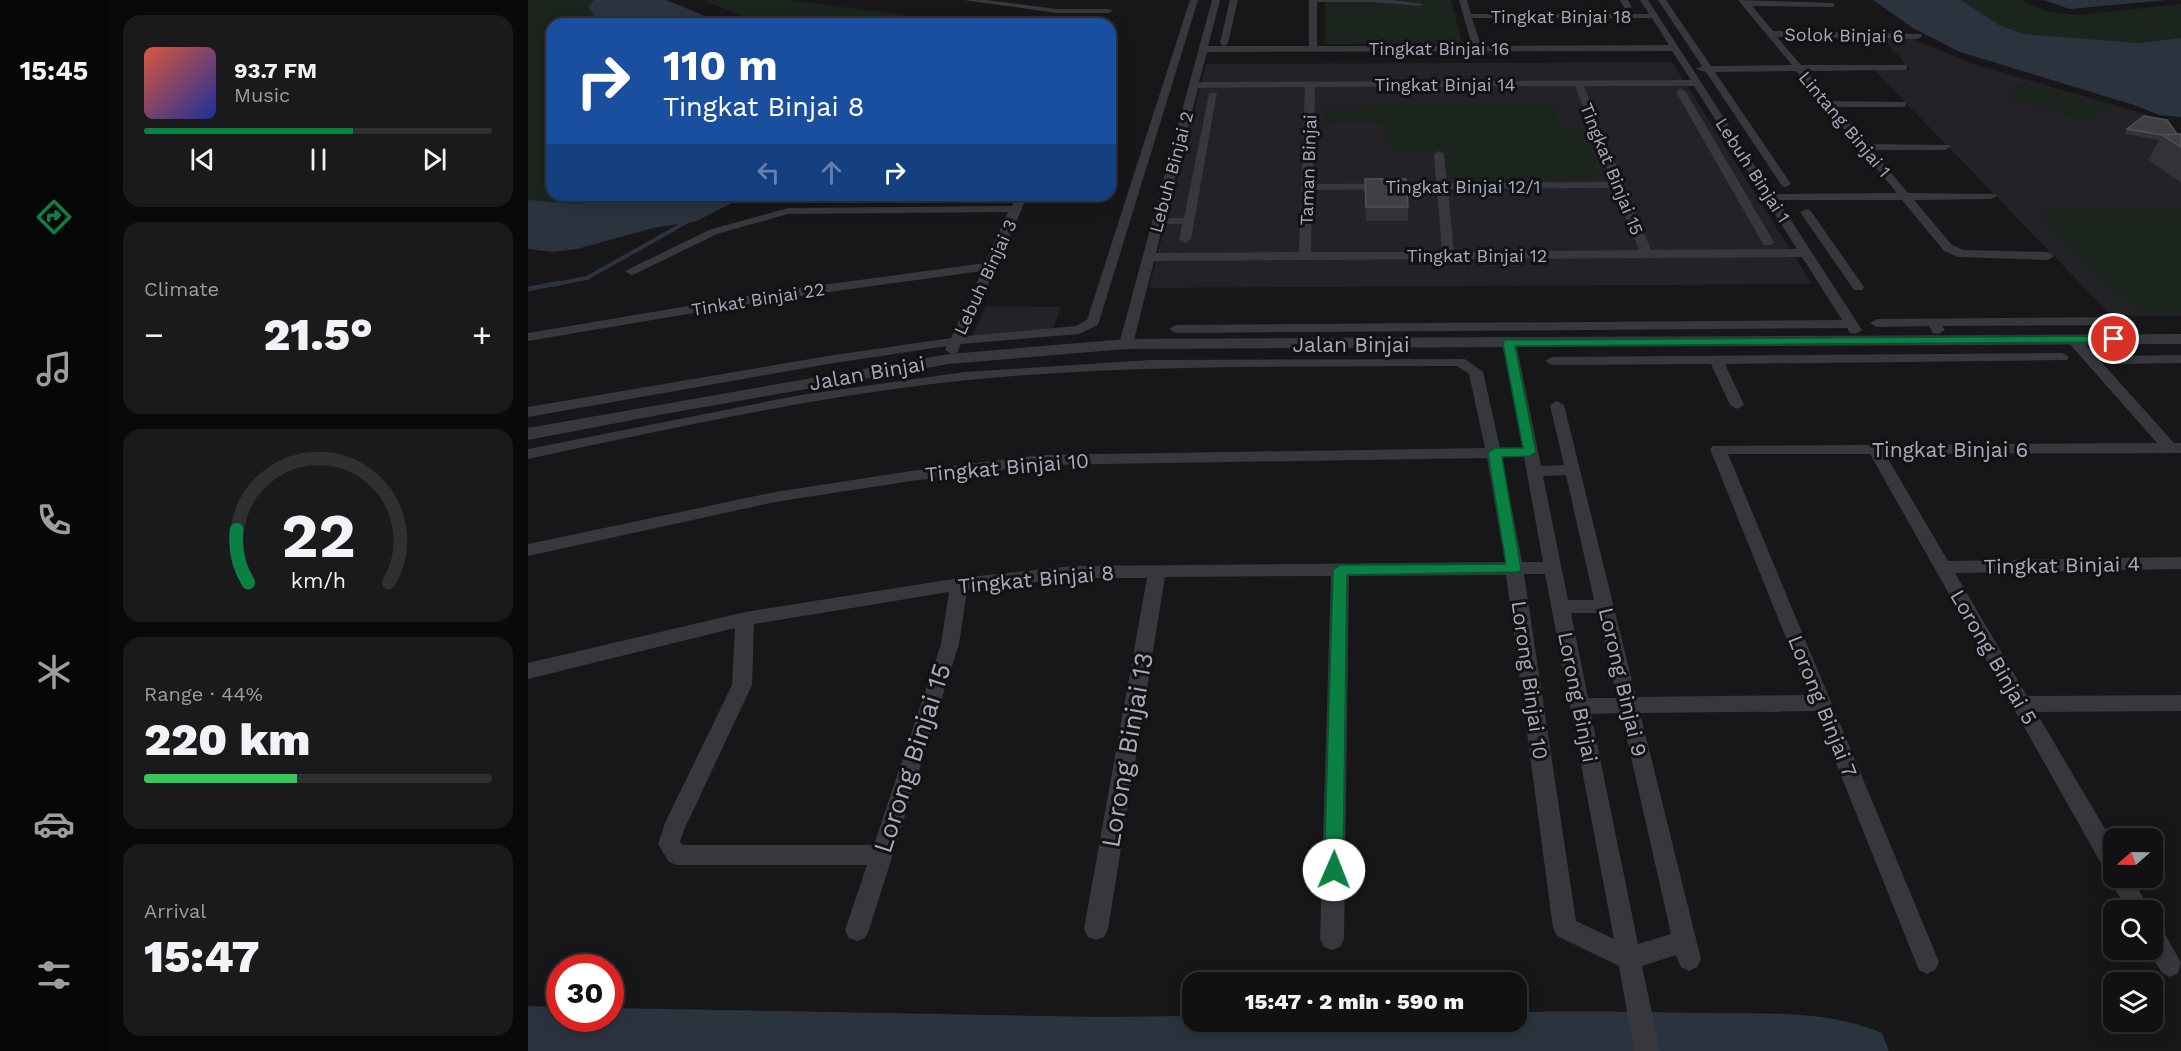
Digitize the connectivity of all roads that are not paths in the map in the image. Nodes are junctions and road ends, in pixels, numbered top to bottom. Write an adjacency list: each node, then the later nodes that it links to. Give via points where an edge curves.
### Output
1 (967, 0): 14 (street, via 1057,11)
2 (1114, 0): 14 (street)
3 (1194, 0): 82 (street, Lebuh Binjai 2, via 1094,322 1079,330)
4 (1216, 0): 24 (street, Lebuh Binjai 2)
5 (1234, 0): 20 (street)
6 (1313, 0): 7 (street); 21 (street)
7 (1388, 0): 12 (street)
8 (1463, 0): 15 (street)
9 (1644, 0): 16 (street, Lebuh Binjai 1)
10 (1662, 0): 28 (street, Lebuh Binjai 1)
11 (1744, 2): 13 (street); 18 (street, Lintang Binjai 1)
12 (1420, 4)
13 (1831, 5)
14 (1108, 11): 17 (street)
15 (1468, 16): 16 (street, Tingkat Binjai 18, via 1549,12); 22 (street)
16 (1655, 16): 23 (street, Lebuh Binjai 1)
17 (1105, 18)
18 (1770, 34): 19 (street, Solok Binjai 6); 26 (street, Lintang Binjai 1)
19 (1918, 36)
20 (1224, 43)
21 (1313, 48): 22 (street, Tingkat Binjai 16); 24 (street, Tingkat Binjai 16)
22 (1476, 48): 23 (street, Tingkat Binjai 16)
23 (1675, 48): 27 (street, Lebuh Binjai 1)
24 (1203, 49): 32 (street, Lebuh Binjai 2)
25 (1904, 67): 26 (street)
26 (1798, 68): 28 (street); 35 (street, Lintang Binjai 1)
27 (1688, 69): 28 (street); 30 (street, Lebuh Binjai 1)
28 (1708, 69): 44 (street, Lebuh Binjai 1)
29 (1578, 83): 30 (street, Tingkat Binjai 14); 31 (street, Tingkat Binjai 14); 45 (street, Tingkat Binjai 15)
30 (1697, 83): 38 (street, Lebuh Binjai 1)
31 (1310, 84): 32 (street, Tingkat Binjai 14); 47 (street, Taman Binjai)
32 (1194, 85): 39 (street, Lebuh Binjai 2)
33 (1681, 92): 37 (street)
34 (1214, 94): 40 (street)
35 (1828, 104): 36 (street); 41 (street, Lintang Binjai 1)
36 (1903, 104)
37 (1690, 107): 38 (street); 54 (street)
38 (1713, 107): 50 (street, Lebuh Binjai 1)
39 (1187, 110): 40 (street); 55 (street, Lebuh Binjai 2)
40 (1210, 110): 56 (street)
41 (1864, 147): 42 (street); 48 (street, Lintang Binjai 1)
42 (1945, 147)
43 (1439, 154): 46 (street)
44 (1786, 184)
45 (1618, 185): 46 (street, Tingkat Binjai 12/1); 62 (street, Tingkat Binjai 15)
46 (1442, 186): 47 (street, Tingkat Binjai 12/1); 63 (street)
47 (1308, 188): 64 (street, Taman Binjai)
48 (1905, 196): 49 (street); 50 (street); 65 (street, Lintang Binjai 1, via 1948,248 1962,254)
49 (1991, 196)
50 (1770, 197): 57 (street, Lebuh Binjai 1)
51 (1019, 201): 52 (street, Lebuh Binjai 3)
52 (1016, 209): 67 (street, Lebuh Binjai 3); 68 (street, via 788,212 713,232)
53 (1806, 212): 58 (street, Lebuh Binjai 1)
54 (1755, 219): 57 (street); 60 (street)
55 (1158, 221): 56 (street); 66 (street, Lebuh Binjai 2)
56 (1189, 221): 59 (street)
57 (1787, 223): 58 (street); 61 (street, Lebuh Binjai 1)
58 (1816, 227): 69 (street, Lebuh Binjai 1)
59 (1185, 239)
60 (1768, 242)
61 (1806, 253): 62 (street, Tingkat Binjai 12); 72 (street, Lebuh Binjai 1)
62 (1646, 254): 63 (street, Tingkat Binjai 12)
63 (1448, 255): 64 (street, Tingkat Binjai 12)
64 (1305, 256): 66 (street, Tingkat Binjai 12)
65 (2048, 256)
66 (1149, 257): 87 (street, Lebuh Binjai 2)
67 (989, 266): 75 (street, Tinkat Binjai 22, via 771,296); 82 (street, Lebuh Binjai 3)
68 (631, 271)
69 (1857, 287)
70 (1933, 322): 71 (street); 78 (street, via 2116,321); 80 (street)
71 (1876, 323)
72 (1851, 324): 73 (street); 84 (street, Lebuh Binjai 1)
73 (1731, 325): 76 (street); 83 (street)
74 (1176, 329): 76 (street)
75 (528, 337)
76 (1218, 337): 87 (street, Jalan Binjai); 88 (street, Jalan Binjai)
77 (2073, 339): 78 (street, Jalan Binjai); 81 (street, Jalan Binjai); 110 (street)
78 (2134, 339): 79 (street, Jalan Binjai)
79 (2172, 339): 92 (street)
80 (1946, 340): 81 (street, Jalan Binjai); 84 (street, Jalan Binjai)
81 (1976, 340): 90 (street)
82 (955, 341): 93 (street, Lebuh Binjai 3); 94 (street)
83 (1739, 341): 84 (street, Jalan Binjai); 85 (street, Jalan Binjai)
84 (1862, 341)
85 (1616, 342): 86 (street, Jalan Binjai); 98 (street)
86 (1509, 343): 88 (street, Jalan Binjai); 115 (street, Lorong Binjai)
87 (1126, 344): 89 (street, Jalan Binjai)
88 (1390, 344): 99 (street)
89 (1022, 352): 93 (street, Jalan Binjai); 100 (street)
90 (1991, 357): 91 (street); 95 (street)
91 (2062, 357)
92 (2181, 358): 96 (street)
93 (949, 359): 101 (street, Jalan Binjai)
94 (828, 360): 101 (street); 104 (street)
95 (1716, 360): 98 (street); 103 (street)
96 (2117, 360)
97 (1552, 361): 98 (street)
98 (1622, 361)
99 (1392, 363): 100 (street, via 1106,365); 113 (street, Lorong Binjai 10, via 1460,362 1476,372)
100 (1020, 372): 109 (street, via 964,376 749,409)
101 (827, 380): 106 (street, Jalan Binjai)
102 (1557, 405): 116 (street, Lorong Binjai 9)
103 (1737, 405)
104 (562, 406): 105 (street); 107 (street)
105 (528, 412)
106 (599, 420): 107 (street, Jalan Binjai); 109 (street)
107 (554, 429): 108 (street, Jalan Binjai)
108 (528, 434)
109 (592, 441): 114 (street)
110 (2176, 448): 112 (street, Tingkat Binjai 6)
111 (1718, 449): 112 (street, Tingkat Binjai 6); 129 (street, Lorong Binjai 7)
112 (1875, 449): 119 (street, Lorong Binjai 5)
113 (1495, 453): 115 (street, Tingkat Binjai 10); 117 (street, Tingkat Binjai 10, via 1041,460 775,497); 121 (street, Lorong Binjai 10)
114 (528, 454)
115 (1532, 462): 116 (street, Tingkat Binjai 10); 120 (street, Lorong Binjai)
116 (1572, 470): 125 (street, Lorong Binjai 9)
117 (528, 550)
118 (2181, 563): 119 (street, Tingkat Binjai 4)
119 (1942, 567): 131 (street, Lorong Binjai 5)
120 (1553, 568): 121 (street, Tingkat Binjai 8); 126 (street, Lorong Binjai)
121 (1514, 569): 122 (street, Tingkat Binjai 8); 140 (street, Lorong Binjai 10, via 1565,928)
122 (1340, 570): 123 (street, Tingkat Binjai 8); 138 (street)
123 (1157, 571): 124 (street, Tingkat Binjai 8, via 1072,572); 136 (street, Lorong Binjai 13)
124 (959, 584): 127 (street, Tingkat Binjai 8); 135 (street, Lorong Binjai 15, via 950,644)
125 (1605, 606): 126 (street); 132 (street, Lorong Binjai 9)
126 (1560, 607): 133 (street, Lorong Binjai)
127 (745, 619): 128 (street, Tingkat Binjai 8); 135 (street, via 742,685 669,844 676,855)
128 (528, 671)
129 (1821, 703): 132 (street); 141 (street, Lorong Binjai 7)
130 (2181, 703): 131 (street)
131 (2021, 704): 134 (street, Lorong Binjai 5)
132 (1628, 705): 133 (street); 140 (street, Lorong Binjai 9, via 1687,950)
133 (1580, 706): 140 (street, Lorong Binjai)
134 (2103, 846)
135 (880, 855): 137 (street, Lorong Binjai 15)
136 (1096, 929)
137 (857, 930)
138 (1332, 939)
139 (2163, 953): 142 (street)
140 (1629, 959): 143 (street, Lorong Binjai)
141 (1927, 962)
142 (2170, 965)
143 (1647, 1051)

